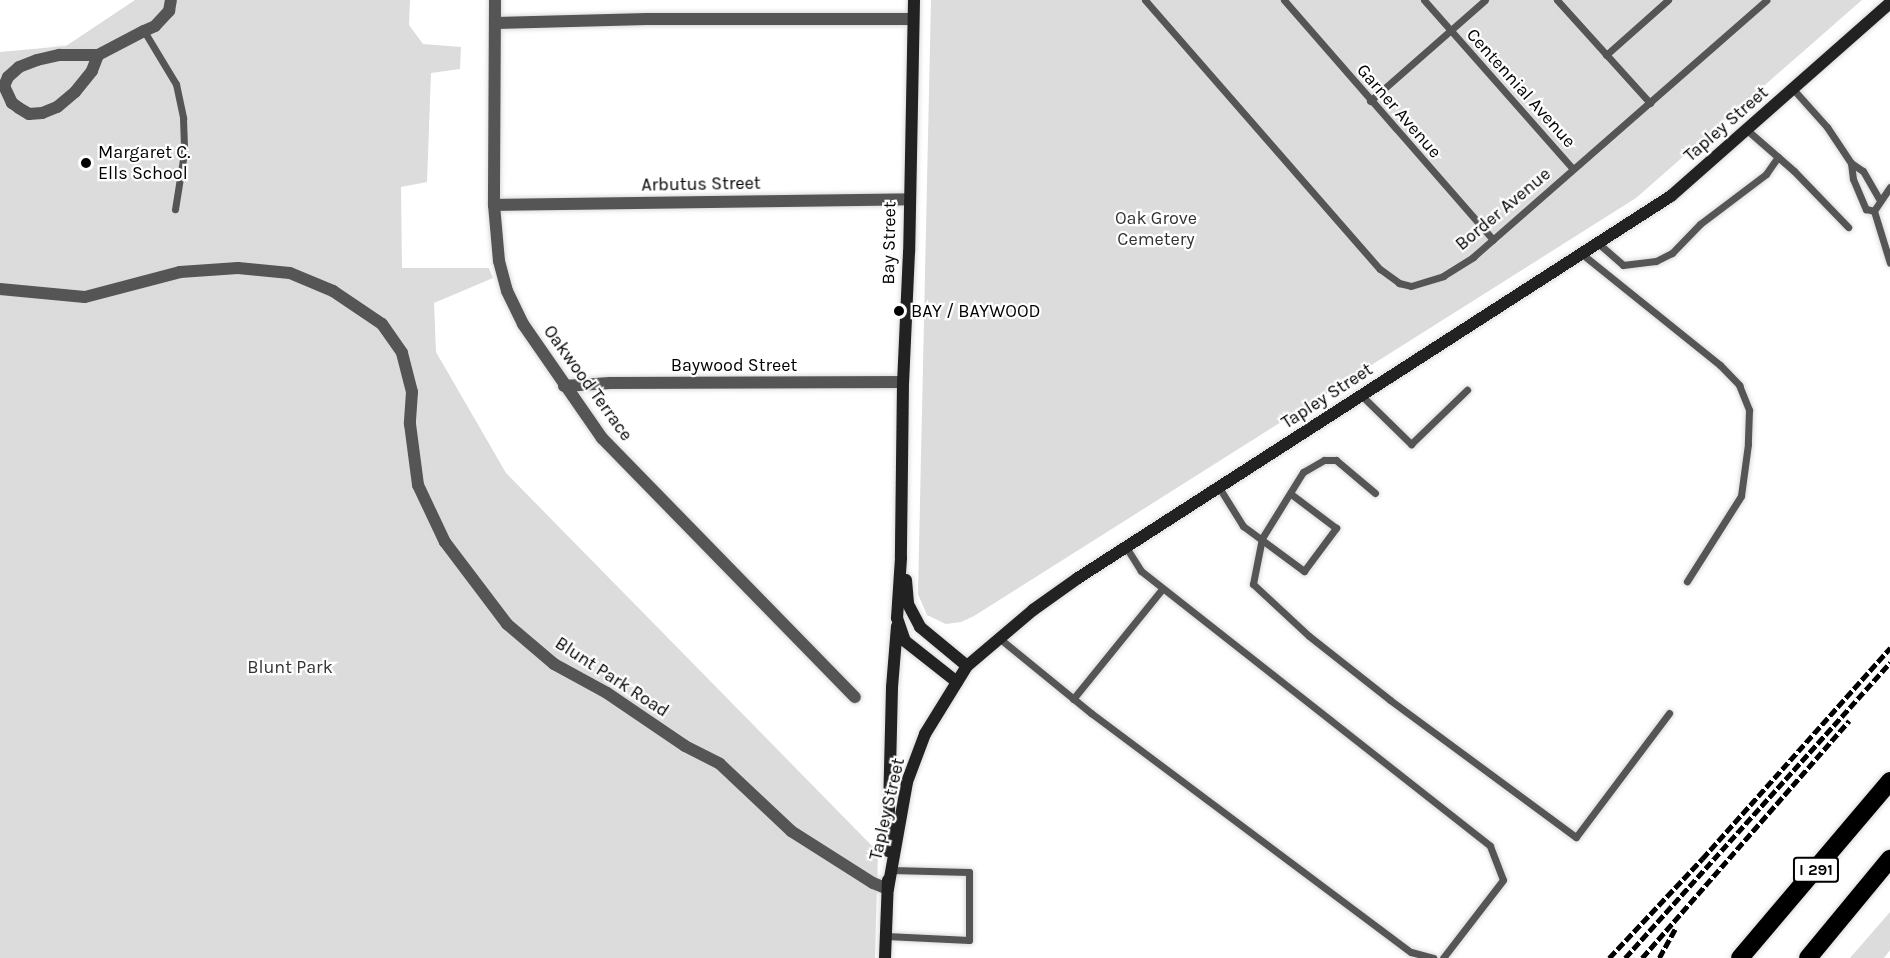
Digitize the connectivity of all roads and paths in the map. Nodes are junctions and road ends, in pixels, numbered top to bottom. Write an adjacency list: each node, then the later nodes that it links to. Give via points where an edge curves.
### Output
1 (171, 0): 15 (street, via 169,11)
2 (495, 0): 13 (street, Oakwood Terrace)
3 (914, 0): 12 (main road, Bay Street)
4 (1145, 0): 32 (lane, Border Avenue, via 1380,269 1399,283 1411,286 1443,276)
5 (1284, 0): 19 (lane, Garner Avenue)
6 (1424, 0): 14 (lane, Centennial Avenue)
7 (1485, 0): 14 (lane)
8 (1557, 0): 17 (lane)
9 (1668, 0): 17 (lane)
10 (1767, 0): 20 (lane, Border Avenue)
11 (1890, 3): 18 (main road, Tapley Street)
12 (912, 19): 13 (street, via 647,18); 26 (main road, Bay Street)
13 (496, 23): 28 (street, Oakwood Terrace)
14 (1449, 30): 19 (lane); 24 (lane, Centennial Avenue)
15 (144, 32): 16 (street); 29 (lane, via 176,84 183,118 184,153)
16 (98, 55): 16 (street, via 75,92 57,107 42,112 29,114 19,108 3,86 19,66 37,60 59,55)
17 (1606, 55): 20 (lane)
18 (1793, 89): 21 (main road, Tapley Street); 23 (lane, via 1827,127)
19 (1370, 100): 32 (lane, Garner Avenue)
20 (1650, 103): 24 (lane, Border Avenue)
21 (1746, 130): 22 (lane); 33 (main road, Tapley Street, via 1671,196)
22 (1778, 157): 31 (lane); 33 (lane, via 1766,174 1700,224 1672,253 1656,261 1623,265)
23 (1851, 163): 27 (lane, via 1863,171); 30 (lane, via 1853,179 1866,209)
24 (1573, 169): 32 (lane, Border Avenue)
25 (1890, 188): 27 (lane)
26 (908, 199): 28 (street, Arbutus Street); 37 (main road, Bay Street)
27 (1880, 200): 30 (lane)
28 (494, 205): 38 (street, Oakwood Terrace, via 507,291 523,324)
29 (175, 209)
30 (1874, 211): 35 (lane)
31 (1848, 227)
32 (1493, 240)
33 (1599, 244): 34 (main road, Tapley Street)
34 (1582, 255): 40 (main road, Tapley Street); 47 (lane, via 1720,364 1739,385 1749,410 1741,496)
35 (1890, 263)
36 (0, 290): 61 (street, Blunt Park Road, via 85,297 180,272 238,268 290,273 333,291 373,317 402,353 412,392 410,424 418,485 445,542 507,624 554,664 607,693 685,747 720,764 791,831)
37 (903, 382): 38 (street, Baywood Street); 46 (main road, Bay Street)
38 (564, 386): 53 (street, Oakwood Terrace, via 602,438)
39 (1467, 390): 40 (lane, via 1412,444)
40 (1362, 396): 41 (main road, Tapley Street)
41 (1220, 489): 44 (lane, via 1243,526); 45 (main road, Tapley Street)
42 (1375, 493): 43 (lane, via 1331,459 1303,472)
43 (1291, 494): 44 (lane); 44 (lane, via 1336,528 1304,571)
44 (1263, 538): 55 (lane, via 1253,584 1318,643 1576,837)
45 (1126, 547): 48 (lane, via 1140,571); 50 (main road, Tapley Street)
46 (902, 558): 49 (main road, Bay Street); 51 (main road, Bay Street, via 913,616 927,634)
47 (1686, 581)
48 (1162, 589): 54 (lane); 65 (lane, via 1490,846 1503,880)
49 (897, 618): 52 (main road, Bay Street, via 905,641); 61 (main road)
50 (999, 638): 51 (main road, Tapley Street); 54 (lane)
51 (967, 666): 52 (main road, Tapley Street)
52 (957, 682): 59 (main road, Tapley Street, via 925,734 907,782)
53 (855, 697)
54 (1073, 699): 64 (lane, via 1411,952)
55 (1669, 714)
56 (1890, 781): 66 (highway, I 291)
57 (1890, 859): 60 (highway, I 291)
58 (1890, 867): 60 (highway)
59 (891, 870): 61 (main road, Tapley Street); 62 (lane, via 969,872 969,940)
60 (1867, 887): 67 (highway, I 291)
61 (888, 889): 62 (main road)
62 (886, 936): 63 (main road)
63 (885, 958)
64 (1433, 958)
65 (1443, 958)
66 (1740, 958)
67 (1808, 958)

